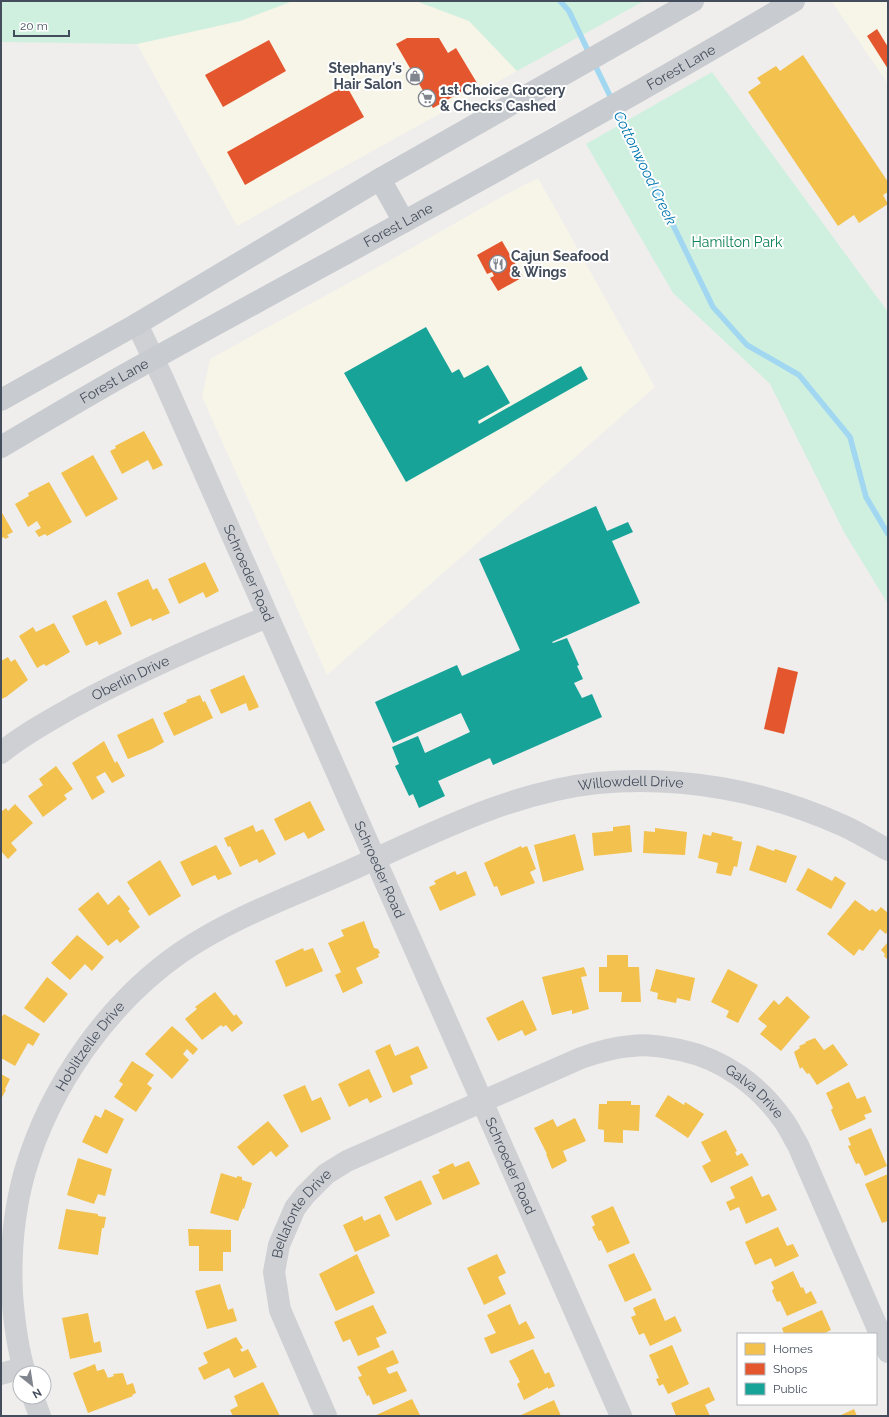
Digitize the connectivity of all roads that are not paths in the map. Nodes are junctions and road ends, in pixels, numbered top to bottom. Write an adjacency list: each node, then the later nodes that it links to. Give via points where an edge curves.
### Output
1 (693, 1): 3 (main road)
2 (794, 1): 4 (main road, Forest Lane, via 560,136)
3 (380, 179): 4 (main road); 5 (main road)
4 (404, 222): 6 (main road, Forest Lane)
5 (137, 324): 6 (street, Schroeder Road); 7 (main road)
6 (154, 359): 8 (main road, Forest Lane); 9 (street, Schroeder Road)
7 (1, 400)
8 (1, 447)
9 (267, 617): 10 (street, Oberlin Drive, via 112,686 56,717); 12 (street, Schroeder Road)
10 (1, 753)
11 (888, 850): 12 (street, Willowdell Drive, via 845,826 764,797 687,783 637,782 597,784 548,792 500,805 444,827)
12 (374, 860): 13 (street, Schroeder Road); 15 (street, Hoblitzelle Drive, via 259,909 180,953 127,998 78,1057 39,1132 25,1171 15,1215 11,1272 14,1321)
13 (482, 1102): 14 (street, Galva Drive, via 581,1058 605,1050 631,1046 649,1045 690,1052 727,1067 754,1087 775,1109 798,1145); 20 (street, Bellafonte Drive, via 347,1161 326,1174 295,1208 279,1245 274,1272 280,1310); 21 (street, Schroeder Road)
14 (888, 1352)
15 (23, 1365)
16 (12, 1372): 17 (street)
17 (1, 1374)
18 (36, 1405): 19 (street)
19 (40, 1416)
20 (326, 1416)
21 (621, 1416)

